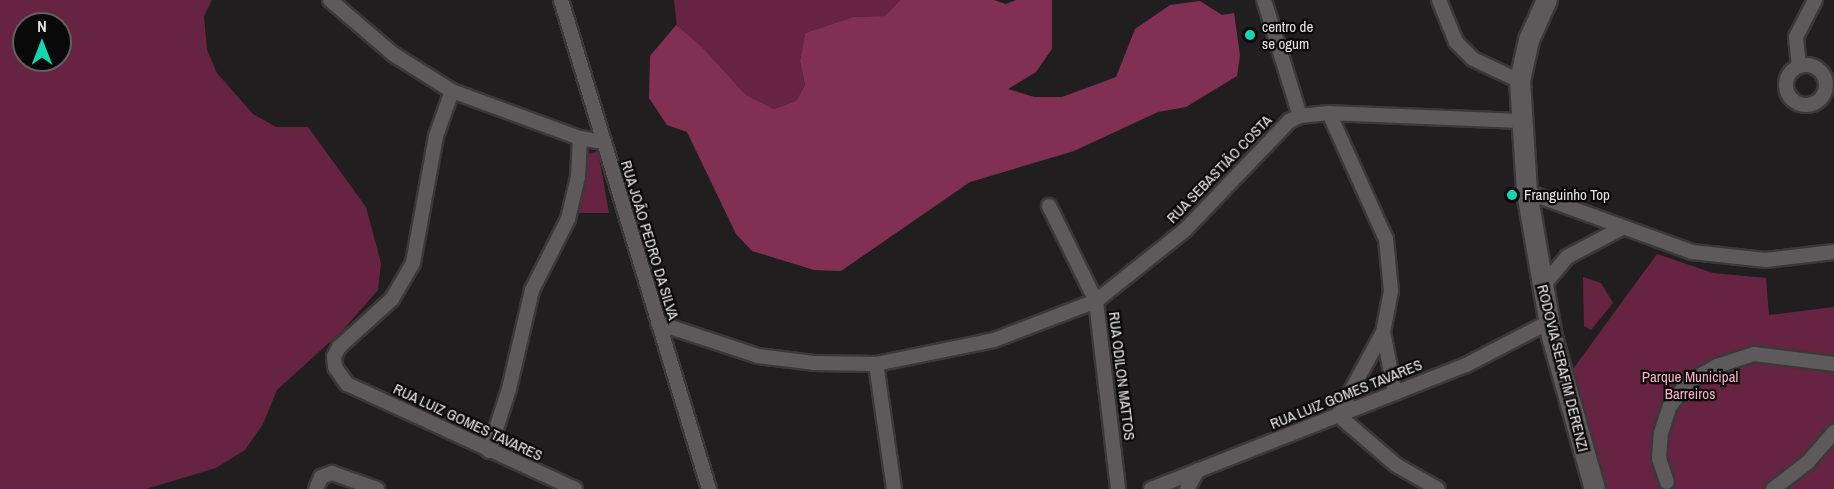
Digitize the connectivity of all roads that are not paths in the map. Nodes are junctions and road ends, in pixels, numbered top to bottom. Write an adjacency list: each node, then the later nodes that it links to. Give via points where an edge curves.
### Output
1 (330, 0): 9 (street, via 393,54)
2 (561, 0): 14 (street, RUA JOÃO PEDRO DA SILVA)
3 (1264, 0): 11 (street)
4 (1439, 0): 8 (street, via 1455,42 1473,59)
5 (1547, 0): 8 (main road, RODOVIA SERAFIM DERENZI, via 1529,40)
6 (1815, 0): 7 (street, via 1796,37)
7 (1799, 66)
8 (1520, 81): 12 (main road, RODOVIA SERAFIM DERENZI)
9 (452, 91): 13 (street); 29 (street, RUA LUIZ GOMES TAVARES, via 436,136 413,263 392,299 339,347 334,357 339,376 347,384)
10 (1329, 113): 11 (street); 12 (street); 23 (street, via 1386,239 1391,291)
11 (1300, 116): 20 (street, RUA SEBASTIÃO COSTA, via 1273,134 1185,230)
12 (1520, 121): 15 (main road, RODOVIA SERAFIM DERENZI)
13 (580, 138): 14 (street); 29 (street, via 571,208 532,290 509,389)
14 (602, 142): 22 (street, RUA JOÃO PEDRO DA SILVA)
15 (1527, 192): 17 (street); 19 (main road, RODOVIA SERAFIM DERENZI)
16 (1049, 206): 20 (street, RUA ODILON MATTOS)
17 (1620, 229): 18 (street, via 1692,252 1733,259 1766,260); 19 (street, via 1567,257)
18 (1834, 252)
19 (1542, 287): 21 (main road, RODOVIA SERAFIM DERENZI)
20 (1095, 301): 24 (street, RUA SEBASTIÃO COSTA, via 994,340); 39 (street, RUA ODILON MATTOS)
21 (1549, 322): 26 (street, RUA LUIZ GOMES TAVARES, via 1466,365); 43 (main road, RODOVIA SERAFIM DERENZI)
22 (658, 323): 24 (street, RUA SEBASTIÃO COSTA, via 759,356 814,363); 37 (street, RUA JOÃO PEDRO DA SILVA)
23 (1383, 332): 26 (street); 27 (street)
24 (876, 364): 38 (street)
25 (1834, 364): 32 (street, via 1754,354 1717,366 1688,382 1670,406 1661,433 1659,459)
26 (1395, 393): 27 (street, RUA LUIZ GOMES TAVARES)
27 (1338, 415): 30 (street, RUA LUIZ GOMES TAVARES); 42 (street, via 1396,465)
28 (1834, 432): 44 (street, via 1808,462)
29 (489, 451): 36 (street, RUA LUIZ GOMES TAVARES)
30 (1198, 470): 40 (street, RUA LUIZ GOMES TAVARES); 41 (street)
31 (332, 474): 33 (street); 34 (street); 35 (street)
32 (1668, 487)
33 (316, 489)
34 (343, 489)
35 (377, 489)
36 (575, 489)
37 (709, 489)
38 (894, 489)
39 (1118, 489)
40 (1151, 489)
41 (1187, 489)
42 (1438, 489)
43 (1595, 489)
44 (1773, 489)

